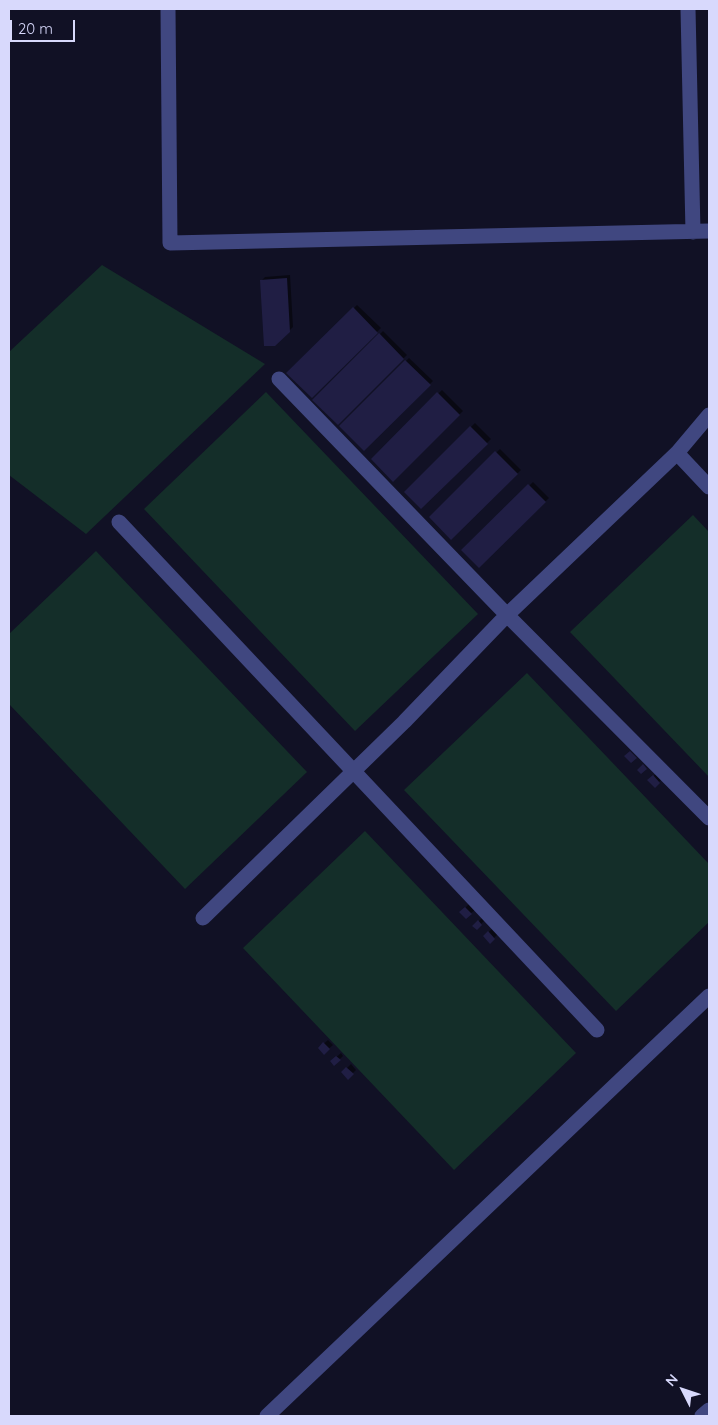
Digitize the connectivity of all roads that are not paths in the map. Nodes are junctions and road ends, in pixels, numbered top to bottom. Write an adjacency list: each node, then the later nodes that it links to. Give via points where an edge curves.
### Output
1 (168, 9): 3 (street, via 170,243)
2 (688, 9): 3 (street)
3 (693, 232): 4 (street)
4 (709, 232)
5 (279, 379): 10 (street)
6 (709, 415): 7 (street)
7 (677, 453): 8 (street); 10 (street)
8 (709, 487)
9 (119, 522): 11 (street)
10 (507, 615): 11 (street); 12 (street)
11 (353, 771): 13 (street); 15 (street)
12 (709, 818)
13 (203, 918)
14 (709, 996): 17 (street)
15 (597, 1030)
16 (709, 1410): 18 (street)
17 (268, 1416)
18 (702, 1416)

